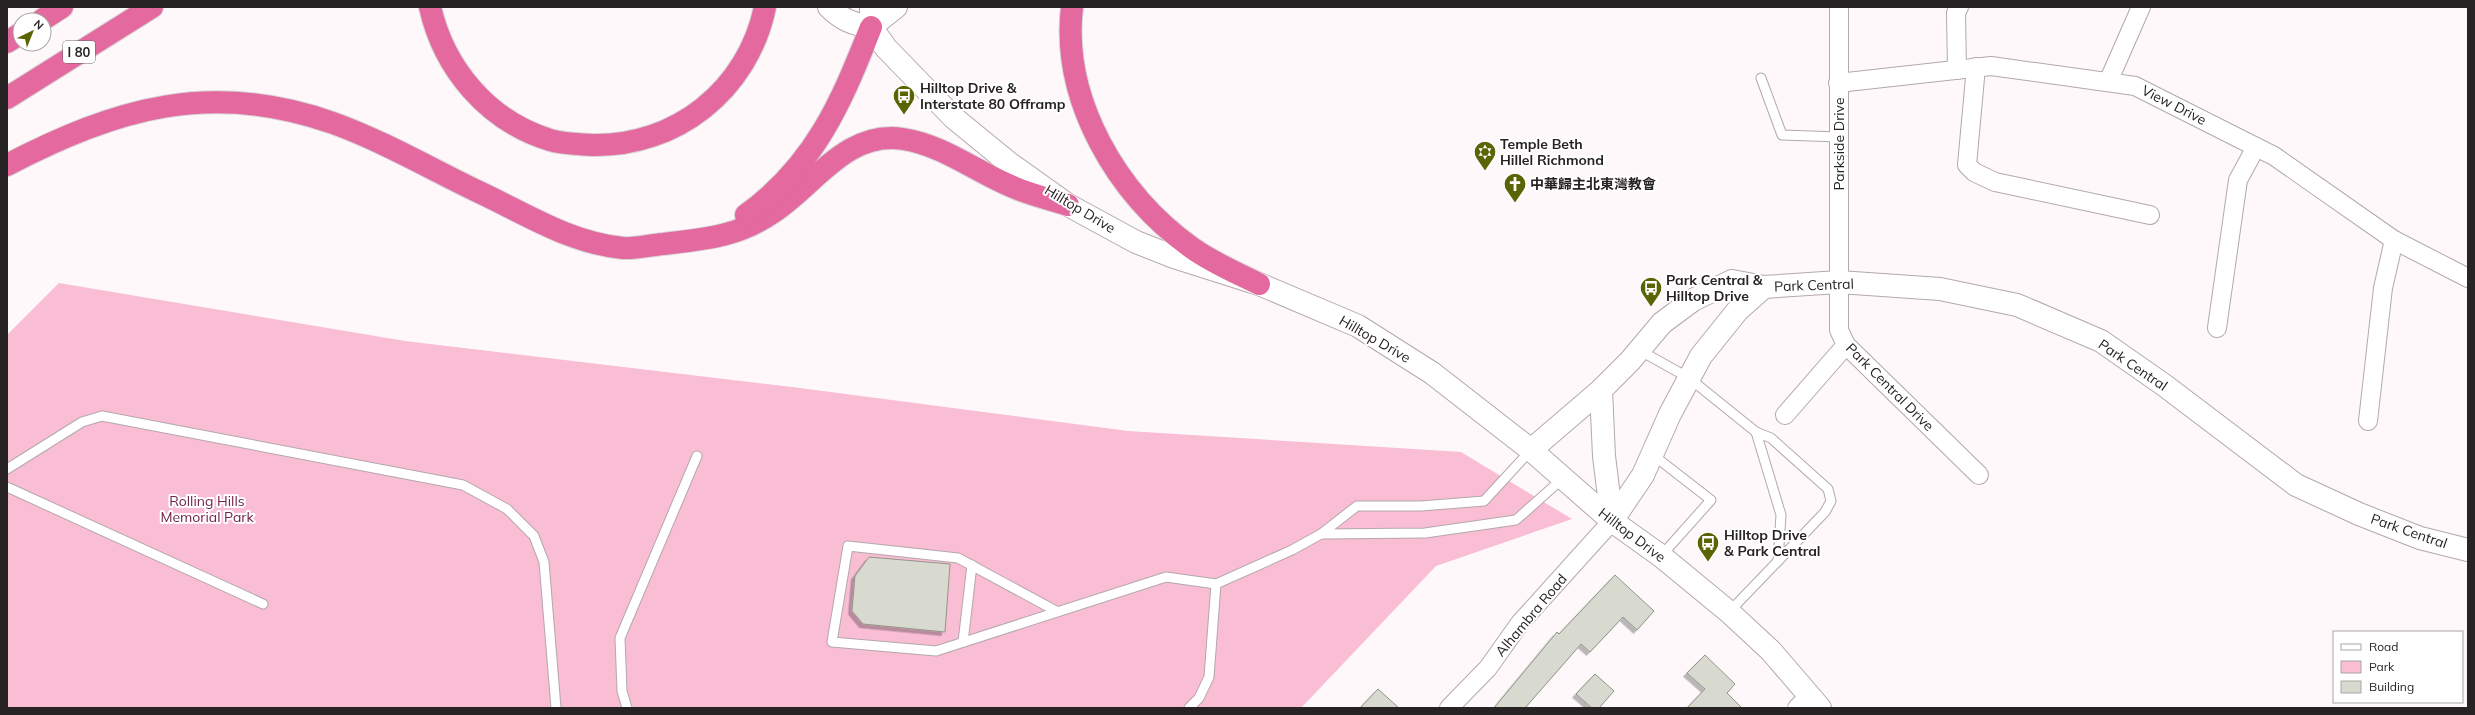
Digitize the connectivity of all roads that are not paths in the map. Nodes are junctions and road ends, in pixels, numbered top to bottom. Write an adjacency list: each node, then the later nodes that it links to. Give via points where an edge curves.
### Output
1 (62, 7): 11 (highway)
2 (152, 7): 18 (highway, I 80)
3 (430, 7): 4 (highway, via 436,33 451,63 472,90 495,111 522,128 550,140 605,145 634,142 664,132 689,120 712,102 731,81 750,53 761,26)
4 (765, 7)
5 (829, 7): 12 (street, via 849,22)
6 (896, 7): 12 (street)
7 (1072, 7): 28 (highway, via 1072,44 1083,99 1095,135 1110,162 1168,229 1193,249)
8 (1839, 7): 17 (street, Parkside Drive)
9 (1959, 7): 14 (street, via 1956,13)
10 (2141, 7): 16 (street)
11 (52, 14)
12 (871, 17): 22 (street, Hilltop Drive, via 905,70 954,118 1009,163); 25 (highway, via 840,103 817,143 797,170 771,195 741,218)
13 (1976, 67): 14 (street, View Drive); 16 (street, View Drive, via 1991,66); 23 (street, via 1967,165 1974,172 1995,182)
14 (1957, 70): 17 (street, View Drive)
15 (1761, 78): 19 (lane, via 1782,135)
16 (2108, 82): 20 (street, View Drive, via 2135,86)
17 (1838, 83): 19 (street, Parkside Drive)
18 (7, 98)
19 (1838, 137): 27 (street, Parkside Drive)
20 (2256, 147): 24 (street, View Drive, via 2274,156); 30 (street, via 2238,180)
21 (7, 165): 25 (highway, via 88,126 146,108 206,102 275,107 335,124 536,222 567,234 599,244 626,248)
22 (1068, 205): 25 (highway, via 1014,188 954,156 928,146 902,139 881,139 862,143 843,152 791,200 746,228 718,238); 28 (street, Hilltop Drive, via 1136,242)
23 (2150, 215)
24 (2394, 240): 26 (street, View Drive); 36 (street, via 2382,288)
25 (676, 242)
26 (2468, 278)
27 (1839, 282): 29 (street, Park Central); 31 (street, Park Central Drive, via 1838,330); 47 (street, Park Central, via 1940,289 2017,305 2101,341 2164,385 2296,485 2420,538)
28 (1259, 284): 38 (street, Hilltop Drive, via 1358,326 1432,373)
29 (1764, 287): 32 (street, Park Central, via 1732,281 1699,297 1662,323); 33 (street, Park Central, via 1738,310 1700,356)
30 (2217, 328)
31 (1846, 345): 35 (street); 42 (street, Park Central Drive)
32 (1639, 350): 33 (lane); 34 (street, Park Central)
33 (1689, 378): 37 (lane); 39 (street, Park Central)
34 (1601, 390): 38 (street, Park Central); 45 (street, via 1604,456)
35 (1785, 415)
36 (2368, 420)
37 (1756, 432): 49 (lane, via 1781,515); 49 (lane, via 1771,438 1828,489 1831,501 1825,512)
38 (1531, 450): 43 (street, Hilltop Drive); 46 (lane, via 1484,501 1421,506 1357,506)
39 (1652, 455): 45 (street, Park Central, via 1643,475); 48 (lane, via 1711,500)
40 (697, 456): 58 (lane, via 620,638 622,691)
41 (7, 469): 57 (lane, via 82,422 102,416 463,485 507,509 534,536 544,562)
42 (1979, 475)
43 (1562, 479): 45 (street, Hilltop Drive); 46 (lane, via 1516,520 1425,533)
44 (7, 487): 52 (lane)
45 (1612, 521): 48 (street, Hilltop Drive); 60 (street, Alhambra Road, via 1520,623 1488,668)
46 (1321, 534): 51 (lane)
47 (2468, 550)
48 (1661, 556): 54 (street, Hilltop Drive)
49 (1778, 561): 54 (lane)
50 (972, 566): 53 (lane); 55 (lane); 55 (lane, via 958,558 848,546 832,642 936,651)
51 (1216, 584): 53 (lane, via 1166,577); 59 (lane, via 1209,677 1199,698)
52 (262, 604)
53 (1056, 611): 55 (lane)
54 (1729, 612): 56 (street, Hilltop Drive, via 1771,651)
55 (963, 642)
56 (1808, 704)
57 (556, 708)
58 (627, 708)
59 (1188, 708)
60 (1449, 708)

